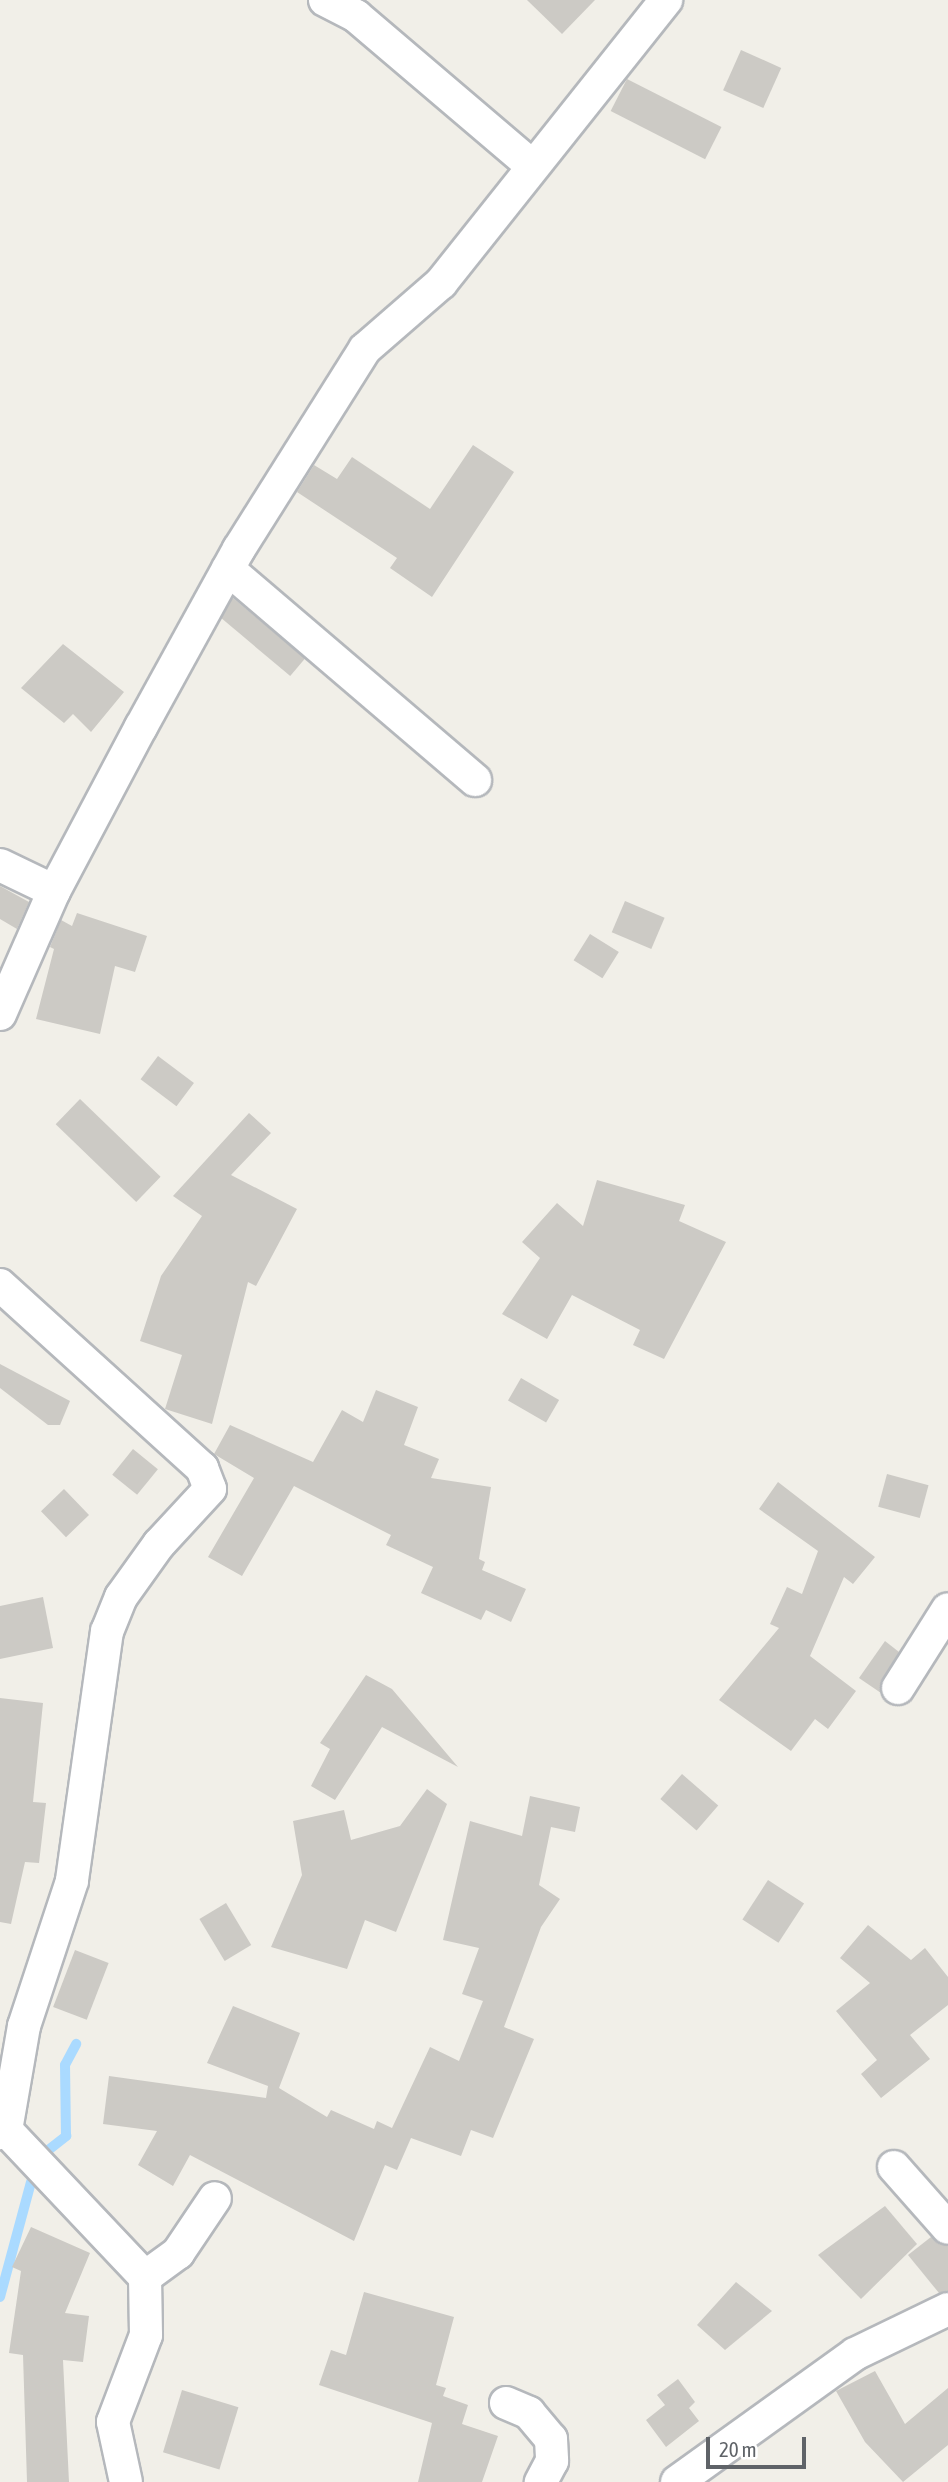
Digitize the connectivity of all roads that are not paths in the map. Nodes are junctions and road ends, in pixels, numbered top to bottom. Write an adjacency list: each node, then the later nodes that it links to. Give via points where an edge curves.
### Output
1 (325, 0): 3 (street, via 356,16)
2 (666, 0): 3 (street)
3 (531, 165): 4 (street, via 440,283 365,349)
4 (228, 569): 5 (street); 7 (street)
5 (475, 780)
6 (0, 865): 7 (street)
7 (54, 891): 8 (street)
8 (0, 1014)
9 (0, 1285): 12 (street, via 202,1468 210,1489 159,1544 121,1597 107,1631 72,1881)
10 (948, 1609): 11 (street)
11 (898, 1688)
12 (12, 2023): 13 (street)
13 (3, 2131): 17 (street)
14 (894, 2167): 16 (street)
15 (215, 2198): 17 (street, via 178,2253)
16 (948, 2228)
17 (145, 2277): 21 (street, via 146,2334 113,2421)
18 (948, 2309): 20 (street, via 855,2354)
19 (506, 2403): 22 (street, via 529,2413 551,2439 552,2461)
20 (694, 2477)
21 (126, 2482)
22 (541, 2482)

